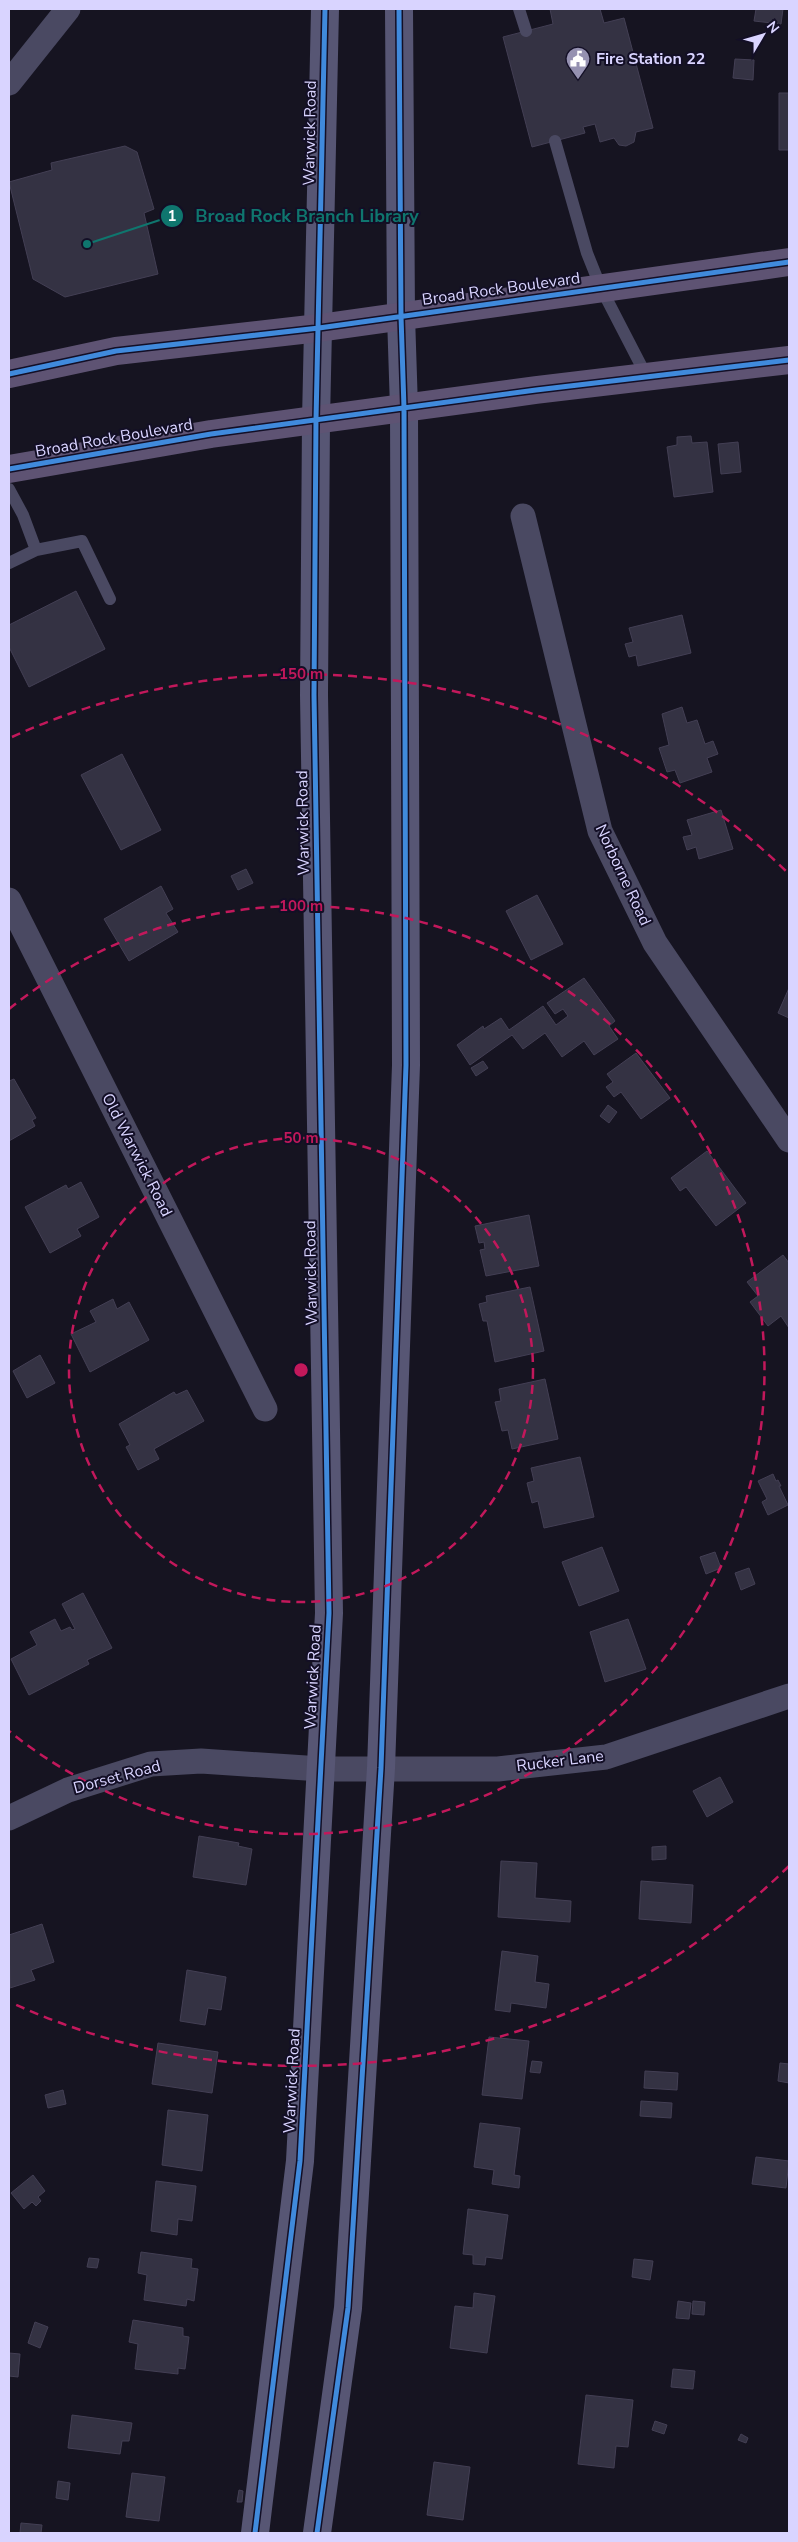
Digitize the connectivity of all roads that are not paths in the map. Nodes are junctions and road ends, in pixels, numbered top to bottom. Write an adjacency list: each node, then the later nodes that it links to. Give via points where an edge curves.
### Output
1 (68, 9): 6 (street)
2 (324, 9): 11 (main road, Warwick Road)
3 (398, 9): 10 (main road)
4 (519, 9): 5 (lane)
5 (526, 31)
6 (9, 83)
7 (555, 141): 9 (lane, via 587,253)
8 (789, 262): 9 (main road, Broad Rock Boulevard)
9 (601, 288): 10 (main road, Broad Rock Boulevard); 14 (lane)
10 (401, 316): 11 (main road, Broad Rock Boulevard); 15 (main road)
11 (318, 328): 13 (main road, Broad Rock Boulevard, via 116,351); 16 (main road, Warwick Road)
12 (789, 360): 14 (main road, Broad Rock Boulevard)
13 (9, 374)
14 (647, 377): 15 (main road, Broad Rock Boulevard)
15 (404, 408): 16 (main road, Broad Rock Boulevard); 27 (main road, via 406,1065)
16 (316, 420): 17 (main road, Broad Rock Boulevard, via 211,434); 28 (main road, Warwick Road, via 314,695 329,1613)
17 (9, 469)
18 (9, 489): 20 (lane)
19 (523, 516): 24 (street, Norborne Road, via 600,830 655,943)
20 (36, 550): 21 (lane); 22 (lane, via 82,540)
21 (9, 563)
22 (110, 599)
23 (9, 900): 25 (street, Old Warwick Road)
24 (786, 1128)
25 (265, 1409)
26 (789, 1696): 27 (street, Rucker Lane, via 606,1757 498,1769)
27 (381, 1768): 28 (street, Rucker Lane); 31 (main road, via 348,2308)
28 (321, 1769): 29 (street, Dorset Road, via 201,1761 151,1764 68,1790); 30 (main road, Warwick Road, via 300,2161)
29 (9, 1818)
30 (256, 2533)
31 (317, 2533)

